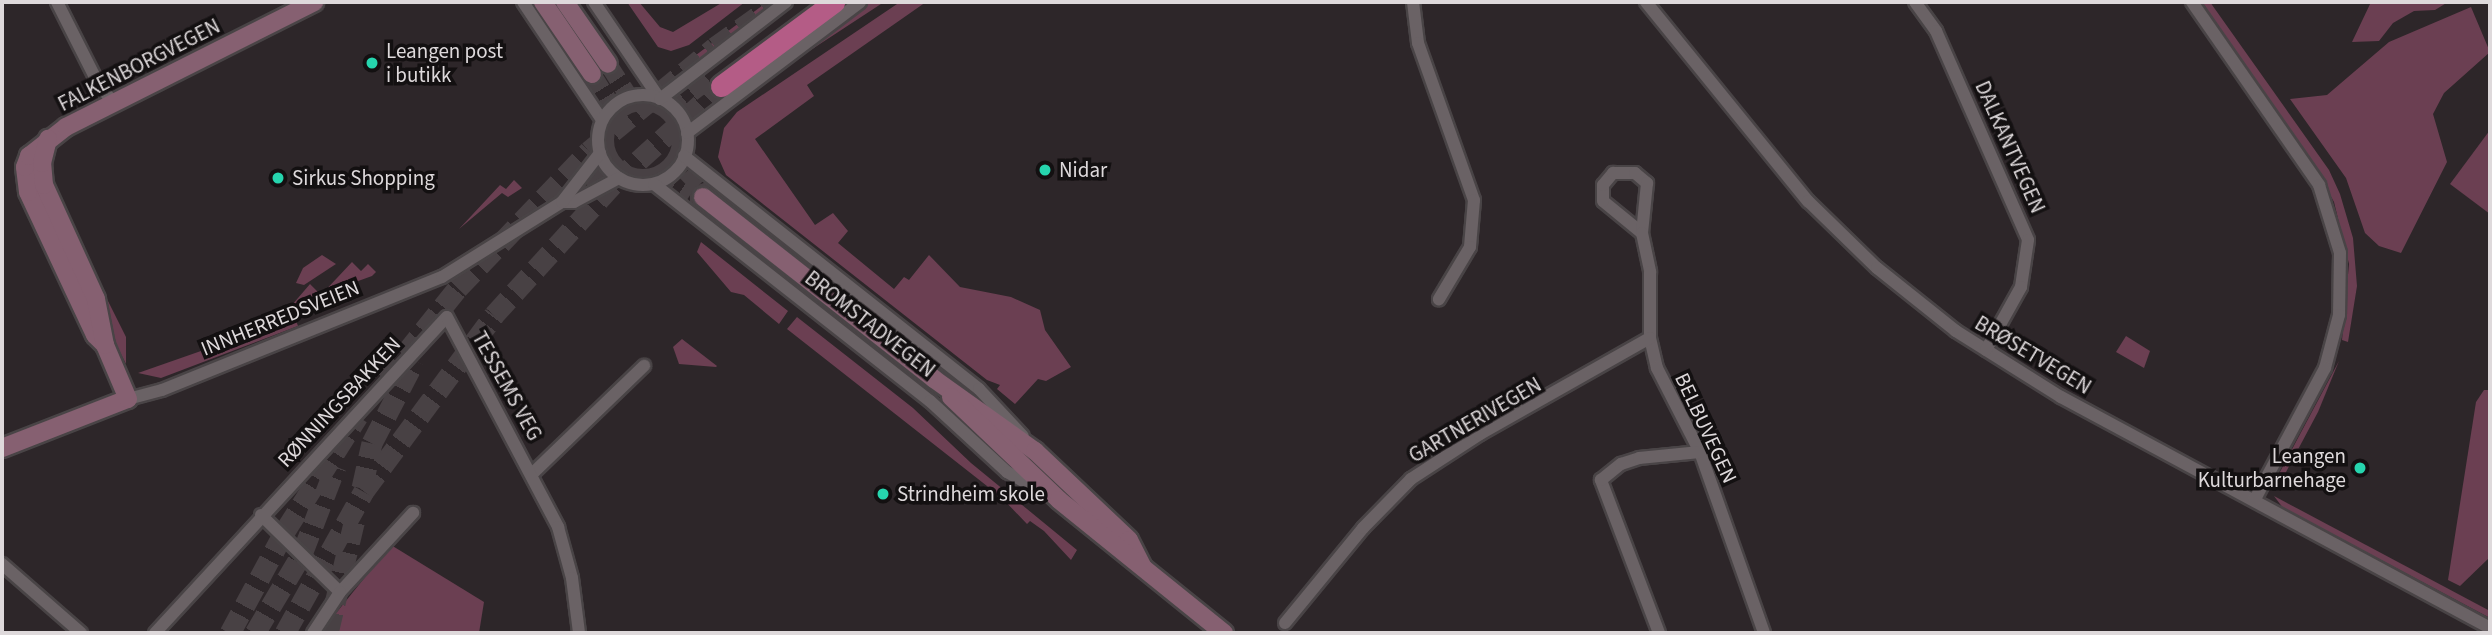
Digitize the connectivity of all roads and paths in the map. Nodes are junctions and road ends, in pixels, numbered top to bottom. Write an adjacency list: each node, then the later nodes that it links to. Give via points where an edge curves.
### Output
1 (57, 2): 19 (street, via 99,85)
2 (314, 2): 15 (main road, FALKENBORGVEGEN)
3 (523, 2): 20 (street)
4 (542, 2): 17 (main road)
5 (565, 2): 16 (main road)
6 (594, 2): 18 (street)
7 (786, 2): 18 (street)
8 (810, 2): 9 (highway, via 717,80)
9 (834, 2)
10 (860, 2): 21 (street)
11 (1413, 2): 29 (street, via 1418,43 1474,201 1470,247)
12 (1646, 2): 32 (street, BRØSETVEGEN, via 1832,227 1913,298)
13 (1915, 2): 32 (street, DALKANTVEGEN, via 1936,32 2028,240 2021,287)
14 (2192, 2): 41 (street, via 2319,186 2340,253 2339,315 2325,368)
15 (296, 8): 19 (main road, FALKENBORGVEGEN)
16 (608, 64)
17 (592, 74)
18 (660, 99): 20 (street, via 625,99); 21 (street, via 678,112)
19 (113, 102): 35 (main road, FALKENBORGVEGEN, via 36,147 25,167 28,192)
20 (603, 120): 22 (street)
21 (687, 133): 23 (street)
22 (600, 153): 24 (street); 27 (street, INNHERREDSVEIEN)
23 (684, 156): 25 (street, via 672,173); 37 (street, BROMSTADVEGEN, via 979,389)
24 (619, 178): 25 (street); 27 (street, INNHERREDSVEIEN, via 574,202)
25 (654, 184): 40 (street, BROMSTADVEGEN, via 930,401 1007,472)
26 (703, 197): 34 (main road, BROMSTADVEGEN)
27 (562, 202): 35 (street, INNHERREDSVEIEN, via 442,277 162,390)
28 (1642, 233): 28 (street, BELBUVEGEN, via 1647,183 1635,173 1613,173 1603,185 1603,201); 31 (street, BELBUVEGEN, via 1650,272)
29 (1439, 299)
30 (446, 317): 39 (street, TESSEMS VEG); 43 (street, RØNNINGSBAKKEN)
31 (1650, 338): 38 (street, BELBUVEGEN, via 1665,388); 47 (street, GARTNERIVEGEN, via 1480,433 1411,479 1363,528)
32 (1986, 351): 41 (street, BRØSETVEGEN, via 2072,403)
33 (644, 366): 39 (street, TESSEMS VEG)
34 (934, 379): 37 (main road, BROMSTADVEGEN); 40 (main road, BROMSTADVEGEN)
35 (128, 399): 36 (main road, INNHERREDSVEIEN)
36 (2, 448)
37 (1035, 451): 45 (main road, BROMSTADVEGEN, via 1129,540)
38 (1700, 452): 54 (street, via 1639,458 1621,464 1601,480); 55 (street, BELBUVEGEN)
39 (532, 474): 52 (street, TESSEMS VEG, via 564,544)
40 (1059, 499): 45 (main road, BROMSTADVEGEN)
41 (2255, 499): 48 (street, BRØSETVEGEN)
42 (413, 513): 46 (street)
43 (261, 515): 46 (street); 50 (street, RØNNINGSBAKKEN)
44 (2, 564): 49 (street)
45 (1143, 567): 53 (main road, BROMSTADVEGEN)
46 (340, 592): 51 (street)
47 (1285, 623)
48 (2490, 628)
49 (81, 633)
50 (155, 633)
51 (313, 633)
52 (579, 633)
53 (1224, 633)
54 (1659, 633)
55 (1764, 633)

